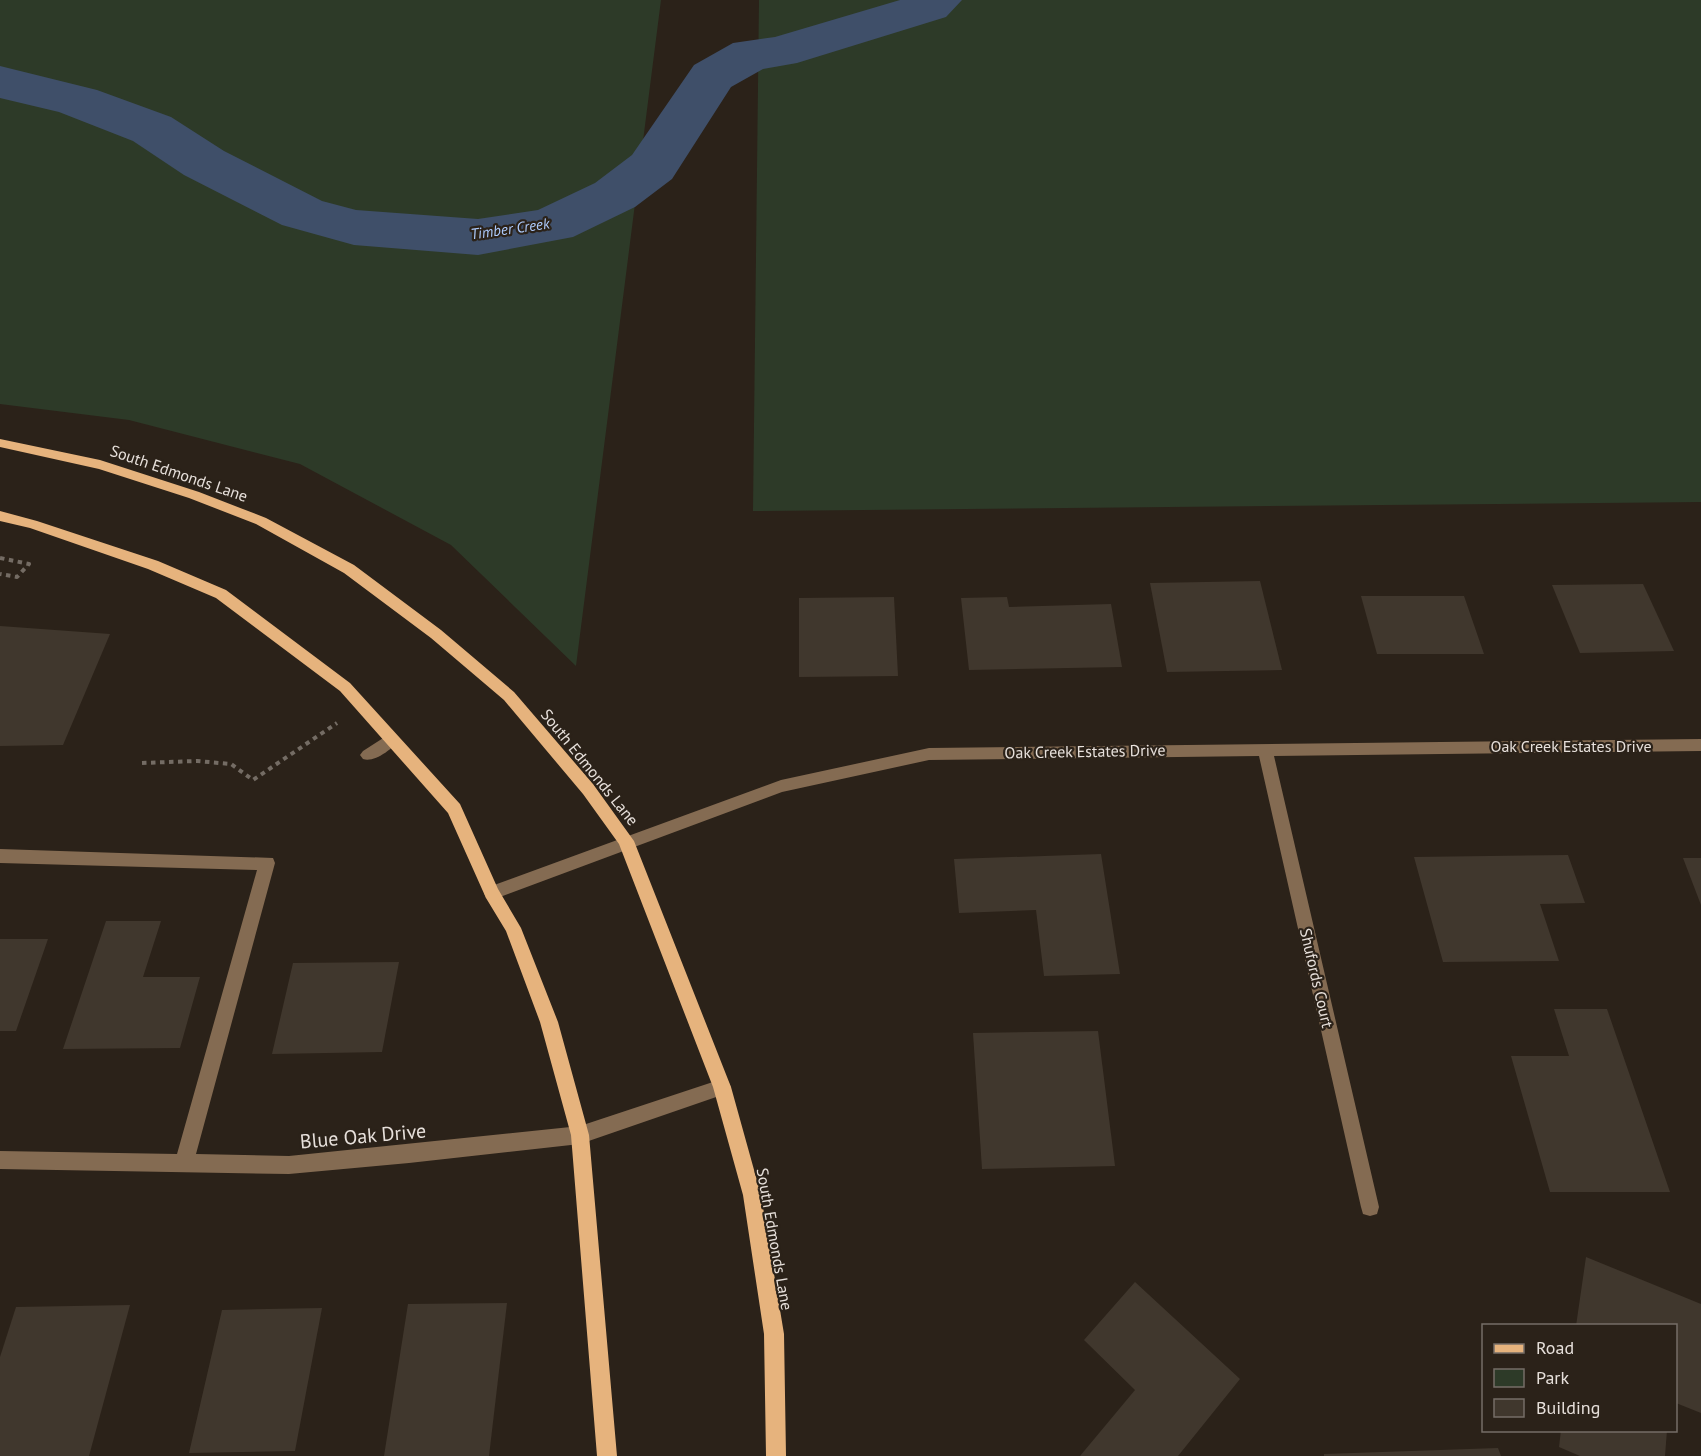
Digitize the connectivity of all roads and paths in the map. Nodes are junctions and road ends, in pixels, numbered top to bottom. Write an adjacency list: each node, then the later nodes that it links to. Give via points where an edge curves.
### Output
1 (0, 443): 12 (main road, South Edmonds Lane, via 100,465 194,495 261,521 349,569 436,634 508,696 588,789)
2 (0, 516): 7 (main road, via 153,565 221,594 345,687)
3 (3, 547): 4 (path)
4 (0, 557): 5 (path, via 29,564 17,577)
5 (0, 574)
6 (337, 723): 11 (path, via 253,780 231,764)
7 (391, 739): 10 (street); 14 (main road, via 454,809)
8 (1701, 746): 9 (street, Oak Creek Estates Drive)
9 (1265, 749): 12 (street, Oak Creek Estates Drive, via 929,754 781,786); 19 (street, Shufords Court)
10 (368, 755)
11 (142, 763)
12 (626, 841): 14 (street, Oak Creek Estates Drive); 15 (main road, South Edmonds Lane)
13 (0, 856): 18 (street, via 267,863)
14 (492, 893): 16 (main road, via 513,928 549,1022)
15 (722, 1087): 16 (street, Blue Oak Drive); 21 (main road, South Edmonds Lane, via 752,1195 774,1334)
16 (580, 1134): 18 (street, Blue Oak Drive, via 289,1165); 20 (main road)
17 (0, 1160): 18 (street, Blue Oak Drive)
18 (184, 1163)
19 (1370, 1207)
20 (607, 1456)
21 (776, 1456)

